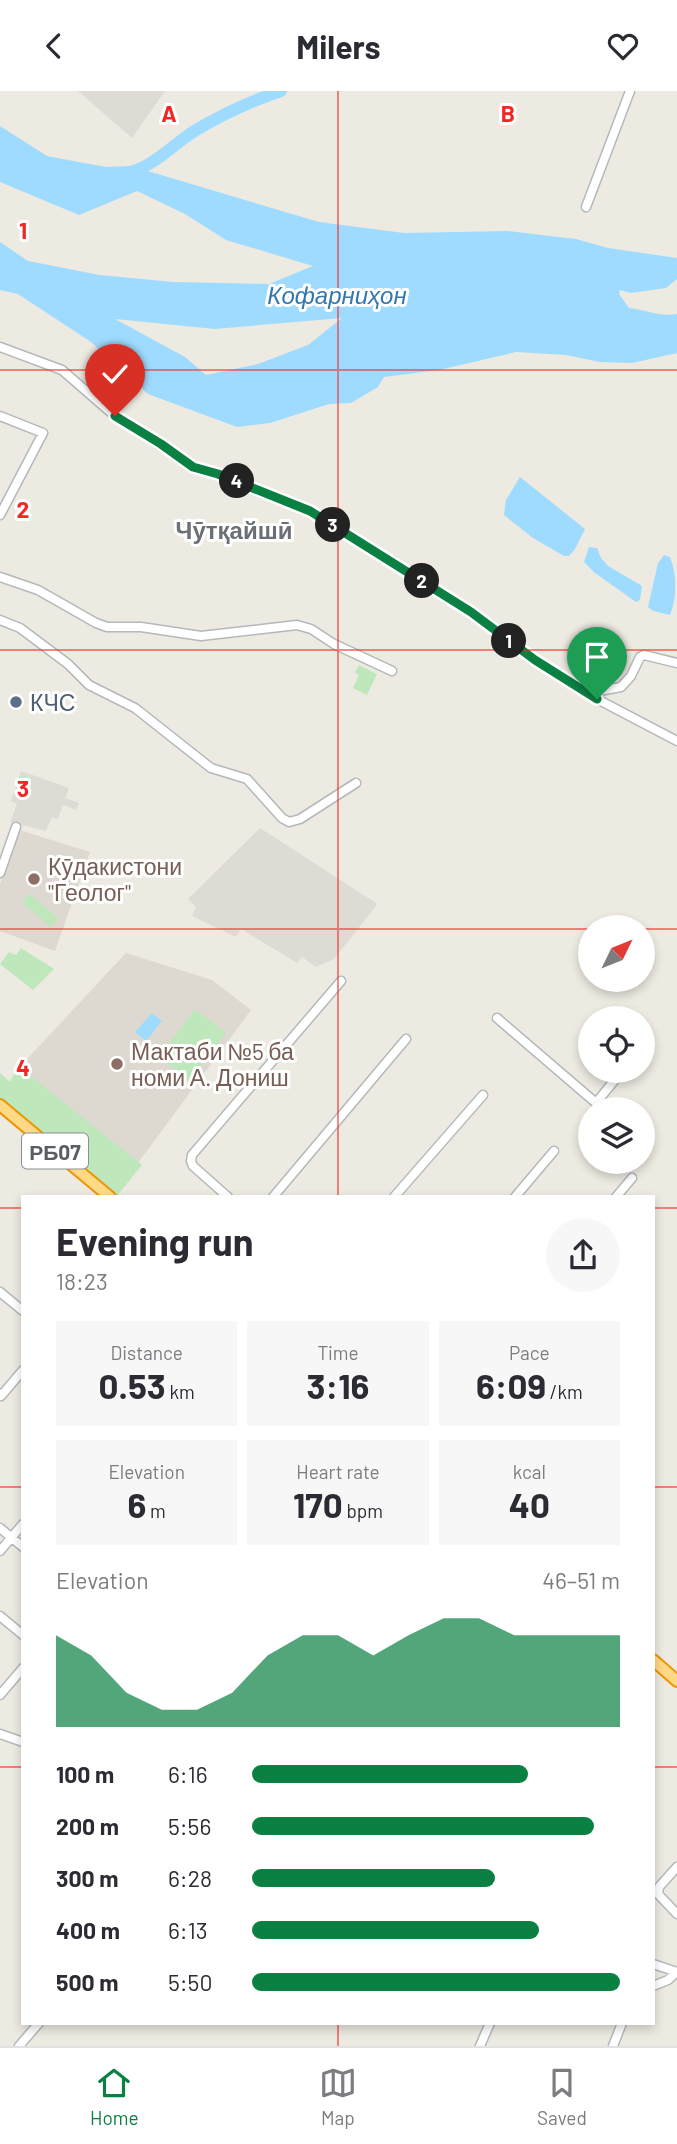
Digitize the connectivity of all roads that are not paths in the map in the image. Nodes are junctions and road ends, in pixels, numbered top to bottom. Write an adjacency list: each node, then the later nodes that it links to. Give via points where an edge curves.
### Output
1 (630, 91): 2 (street)
2 (586, 207)
3 (0, 347): 10 (street, via 62,370 115,416 193,467 310,511)
4 (0, 416): 5 (street, via 43,433)
5 (0, 515)
6 (0, 577): 9 (street, via 38,590 107,627 201,636 297,625)
7 (0, 620): 12 (street, via 20,628 89,685 135,708 211,768 247,779 289,822)
8 (677, 663): 10 (street, via 644,655 621,687)
9 (392, 671)
10 (584, 690): 11 (street)
11 (677, 741)
12 (356, 783)
13 (16, 827): 14 (street)
14 (0, 873)
15 (341, 981): 24 (street, via 192,1155 194,1166)
16 (497, 1018): 18 (street, via 596,1103)
17 (406, 1039): 25 (street)
18 (612, 1083)
19 (483, 1095): 26 (street)
20 (0, 1105): 23 (highway, РБ07)
21 (554, 1151): 27 (street)
22 (632, 1178): 28 (street)
23 (108, 1195)
24 (226, 1195)
25 (275, 1195)
26 (396, 1195)
27 (517, 1195)
28 (618, 1195)
29 (0, 1292): 30 (street)
30 (21, 1309)
31 (21, 1372): 32 (street)
32 (0, 1396)
33 (21, 1526): 35 (street)
34 (0, 1528): 35 (street)
35 (11, 1537): 36 (street); 37 (street)
36 (21, 1545)
37 (0, 1551)
38 (0, 1616): 39 (street)
39 (21, 1633)
40 (655, 1662): 42 (highway)
41 (21, 1670): 43 (street)
42 (677, 1681)
43 (0, 1695)
44 (0, 1734): 45 (street)
45 (21, 1741)
46 (677, 1867): 47 (street, via 658,1894)
47 (677, 1915)
48 (655, 1965): 49 (street)
49 (677, 1972): 50 (street)
50 (655, 1985)
51 (36, 2025): 54 (street)
52 (489, 2025): 55 (street)
53 (621, 2025): 56 (street)
54 (19, 2046)
55 (480, 2046)
56 (613, 2046)

